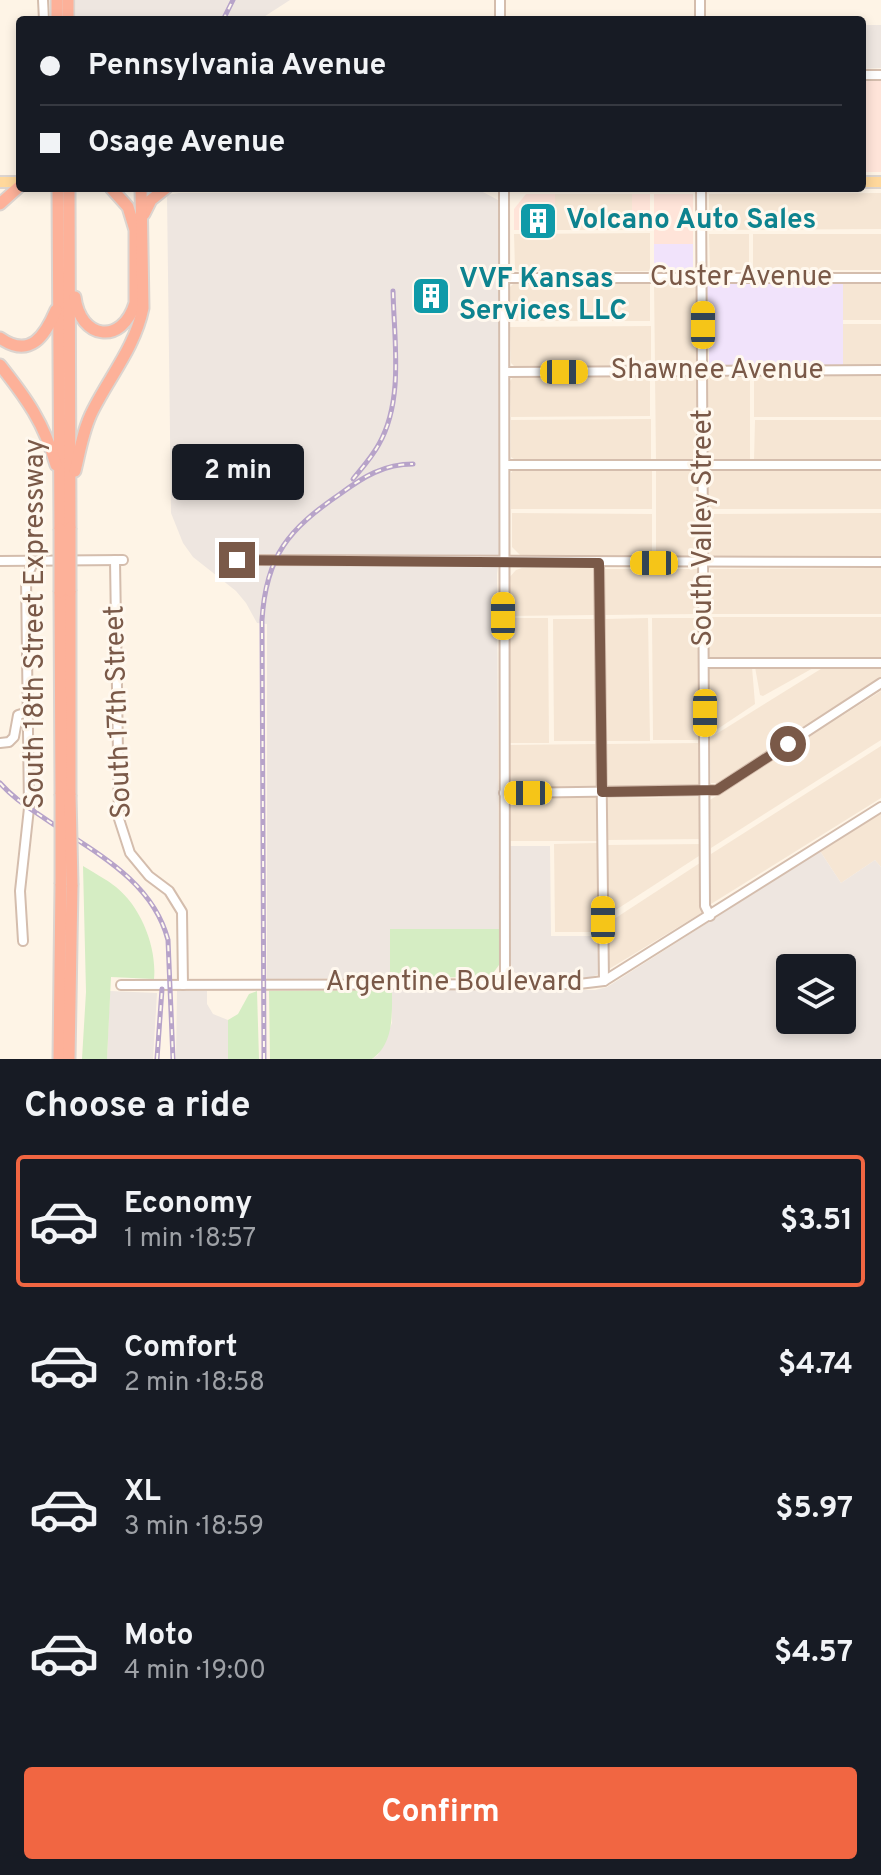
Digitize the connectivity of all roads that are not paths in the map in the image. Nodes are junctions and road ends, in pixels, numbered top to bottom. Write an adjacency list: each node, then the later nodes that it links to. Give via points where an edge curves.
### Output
1 (16, 185): 9 (highway)
2 (59, 192): 10 (highway, South 18th Street Expressway)
3 (68, 192): 10 (highway, South 18th Street Expressway)
4 (115, 192): 12 (highway, via 128,207 135,230 135,303 127,322 102,332 88,326 77,310)
5 (141, 192): 11 (highway)
6 (161, 192): 11 (highway)
7 (504, 192): 13 (street)
8 (701, 192): 14 (street, South Valley Street)
9 (0, 204)
10 (64, 217): 12 (highway, South 18th Street Expressway); 16 (highway, South 18th Street Expressway)
11 (142, 218): 26 (highway, via 140,324 88,420)
12 (69, 273): 26 (highway, South 18th Street Expressway)
13 (505, 278): 14 (street, Custer Avenue); 21 (street)
14 (702, 278): 15 (street, Custer Avenue); 20 (street, South Valley Street)
15 (881, 278)
16 (59, 302): 17 (highway, via 38,341 22,346); 25 (highway, South 18th Street Expressway)
17 (0, 338)
18 (0, 365): 25 (highway, via 35,410)
19 (881, 370): 20 (street, Shawnee Avenue)
20 (703, 371): 21 (street, Shawnee Avenue); 23 (street, South Valley Street)
21 (505, 372): 22 (street)
22 (506, 465): 23 (street); 31 (street)
23 (703, 465): 24 (street); 34 (street, South Valley Street)
24 (881, 465)
25 (60, 478): 27 (highway, South 18th Street Expressway)
26 (70, 491): 27 (highway, South 18th Street Expressway)
27 (65, 529): 44 (highway, South 18th Street Expressway, bridge)
28 (237, 560): 31 (street)
29 (0, 561): 30 (street)
30 (34, 561): 38 (street, via 26,578); 50 (street, South 17th Street, via 119,560 119,819 130,853 169,891 182,912)
31 (504, 561): 33 (street); 42 (street)
32 (881, 562): 34 (street)
33 (599, 563): 34 (street); 41 (street)
34 (704, 563): 35 (street, South Valley Street)
35 (705, 663): 36 (street); 40 (street, South Valley Street)
36 (881, 663)
37 (881, 683): 40 (street, via 717,790)
38 (28, 712): 39 (street, via 18,715 14,737); 46 (street, via 28,819 20,891)
39 (0, 743)
40 (706, 791): 41 (street); 45 (street, South Valley Street, via 705,906)
41 (602, 792): 42 (street); 47 (street)
42 (504, 793): 48 (street)
43 (881, 807): 45 (street, Argentine Boulevard)
44 (66, 885): 51 (highway, South 18th Street Expressway); 52 (highway, South 18th Street Expressway)
45 (710, 916): 47 (street, Argentine Boulevard)
46 (23, 941)
47 (604, 981): 48 (street, Argentine Boulevard)
48 (505, 984): 50 (street, Argentine Boulevard)
49 (121, 985): 50 (street, Argentine Boulevard)
50 (183, 985)
51 (59, 1059)
52 (69, 1059)

